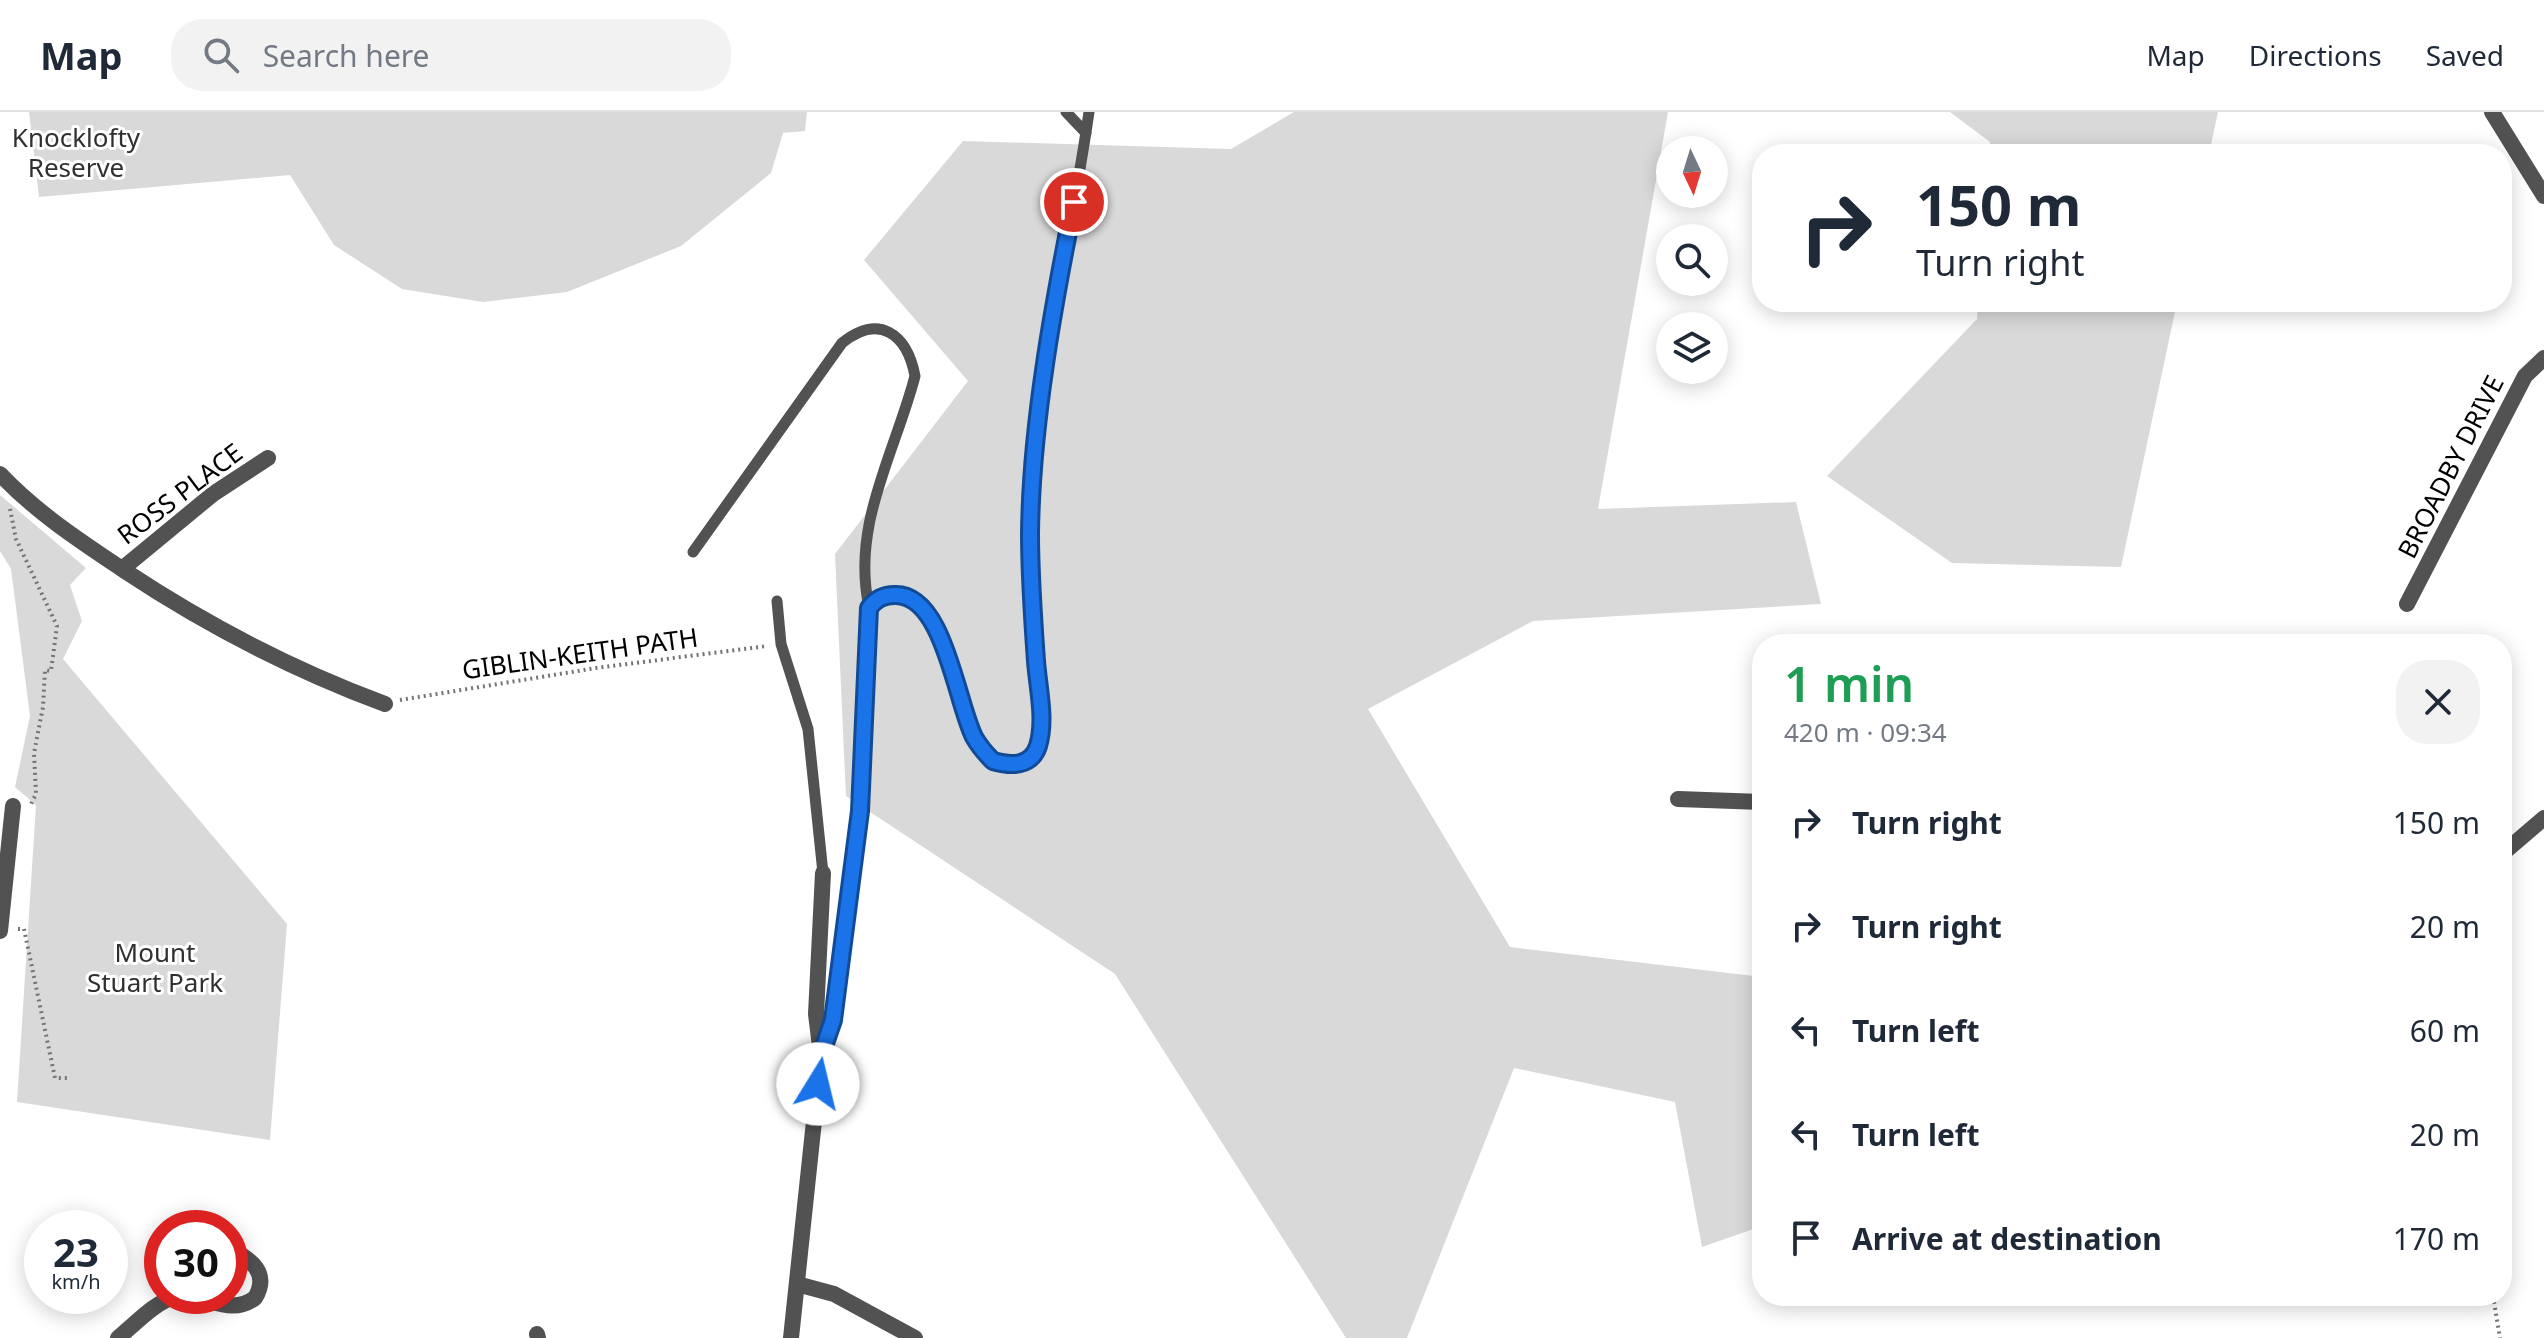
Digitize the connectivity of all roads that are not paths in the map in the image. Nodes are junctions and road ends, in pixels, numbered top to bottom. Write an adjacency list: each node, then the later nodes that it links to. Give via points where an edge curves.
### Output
1 (1066, 112): 4 (lane)
2 (1089, 112): 4 (lane)
3 (2492, 112): 6 (street)
4 (1086, 133): 15 (lane, via 1062,264 1033,493 1031,590 1041,730 1032,758 1007,765 983,751 921,603 896,594)
5 (2512, 144): 7 (street)
6 (2512, 144)
7 (2544, 196)
8 (2544, 358): 14 (street, BROADBY DRIVE, via 2525,376)
9 (268, 458): 12 (street, ROSS PLACE, via 213,494)
10 (0, 474): 12 (street, via 60,529)
11 (693, 552): 15 (lane, via 842,343 871,328 889,332 906,349 915,376 874,497 866,540)
12 (122, 569): 16 (street, via 247,646 308,676)
13 (777, 601): 22 (lane, via 781,644 808,729)
14 (2407, 604)
15 (869, 607): 23 (lane, via 863,780)
16 (385, 704)
17 (1678, 799): 18 (street)
18 (1752, 802)
19 (13, 806): 24 (street)
20 (2544, 818): 21 (street)
21 (2512, 845)
22 (823, 873): 25 (street, via 816,1014)
23 (852, 883): 25 (street, via 833,1020)
24 (6, 931)
25 (821, 1055): 27 (street)
26 (248, 1258): 28 (street, via 261,1281 255,1298)
27 (797, 1284): 31 (street); 32 (street, via 834,1294)
28 (248, 1301)
29 (150, 1314): 30 (street)
30 (118, 1338)
31 (791, 1338)
32 (915, 1338)

